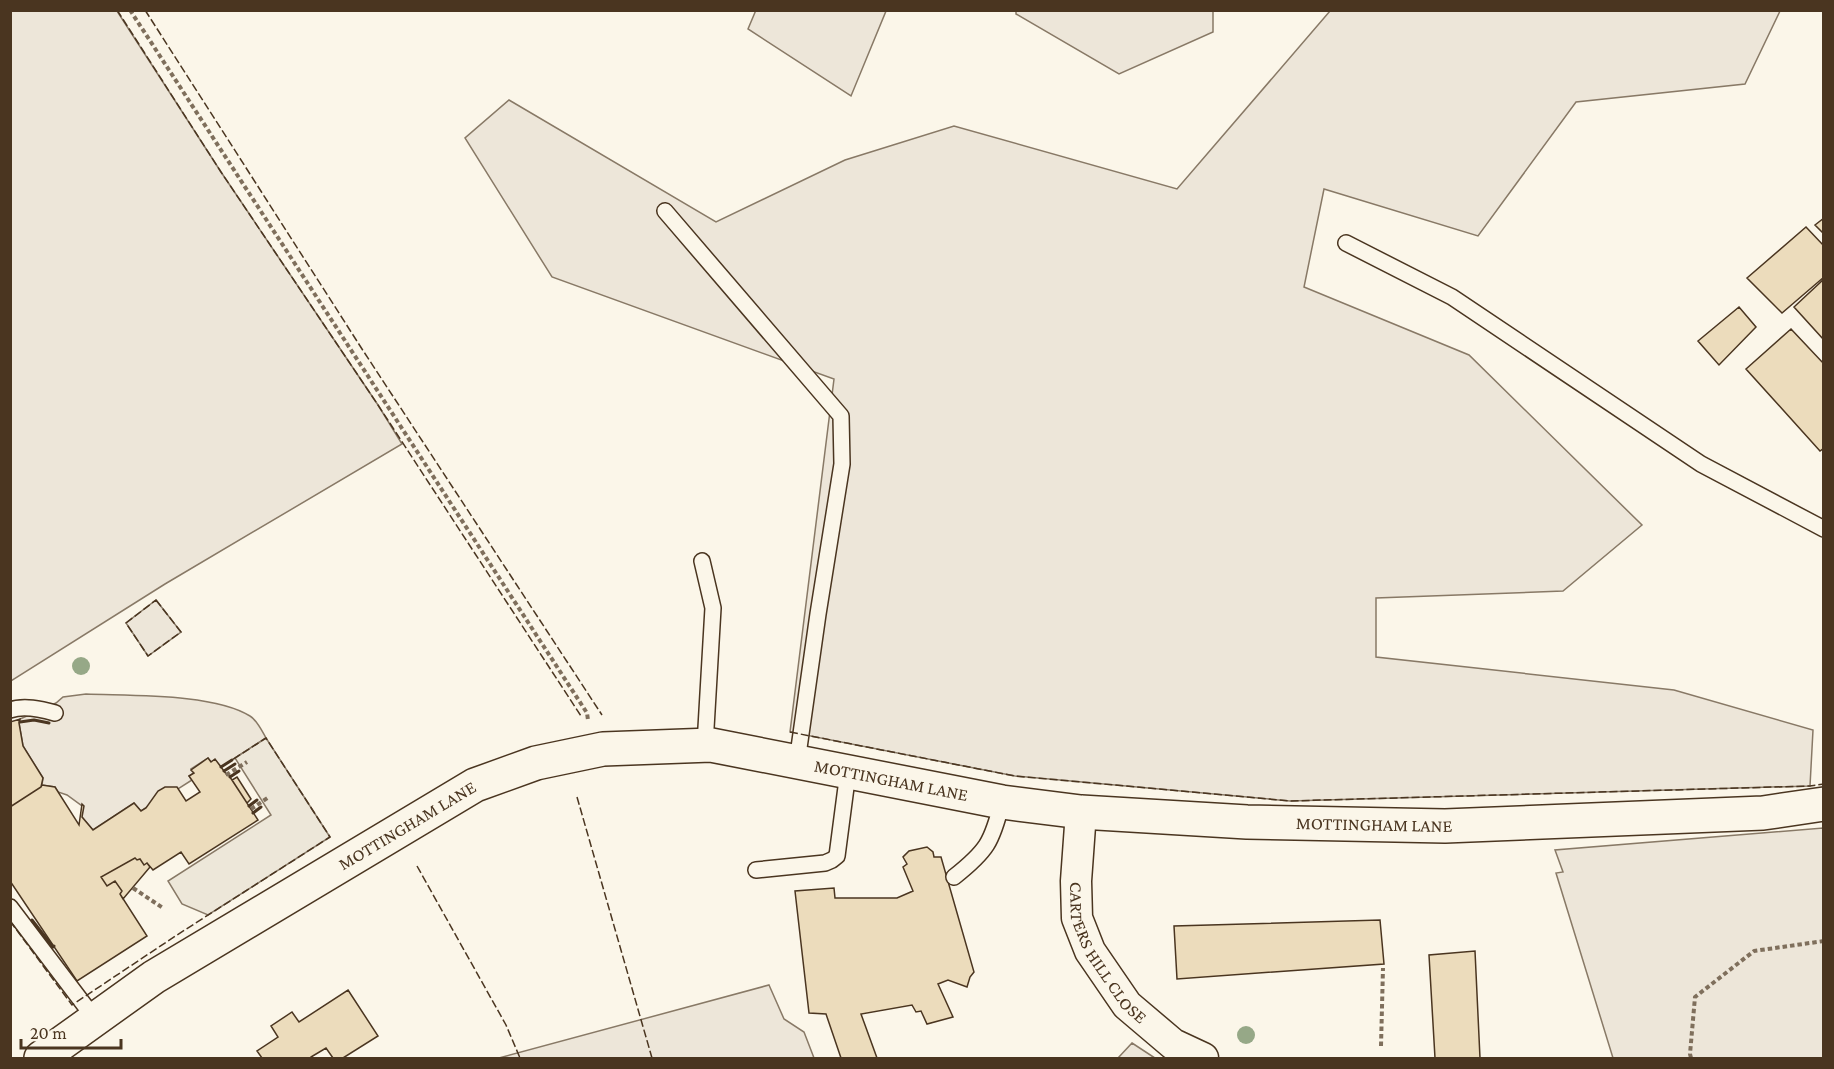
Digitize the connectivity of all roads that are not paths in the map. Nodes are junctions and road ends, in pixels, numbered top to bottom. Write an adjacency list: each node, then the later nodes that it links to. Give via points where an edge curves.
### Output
1 (665, 211): 8 (lane, via 841,416 842,465)
2 (1346, 243): 3 (lane, via 1452,297 1701,464)
3 (1824, 529)
4 (702, 561): 7 (lane, via 713,608)
5 (10, 710): 6 (lane, via 38,708)
6 (55, 713)
7 (705, 745): 8 (street, MOTTINGHAM LANE); 16 (street, MOTTINGHAM LANE, via 603,749 537,763 475,785 154,977)
8 (797, 762): 9 (street, MOTTINGHAM LANE)
9 (848, 772): 10 (street, MOTTINGHAM LANE); 13 (lane, via 837,856 825,863)
10 (1002, 802): 12 (street, MOTTINGHAM LANE); 14 (lane, via 988,844)
11 (1824, 804): 12 (street, MOTTINGHAM LANE, via 1763,813 1445,826 1247,822)
12 (1081, 813): 18 (street, CARTERS HILL CLOSE, via 1077,918 1090,951 1127,1005 1173,1044)
13 (756, 870)
14 (954, 877)
15 (10, 907): 16 (lane)
16 (95, 1019): 17 (street, MOTTINGHAM LANE)
17 (43, 1058)
18 (1203, 1059)

